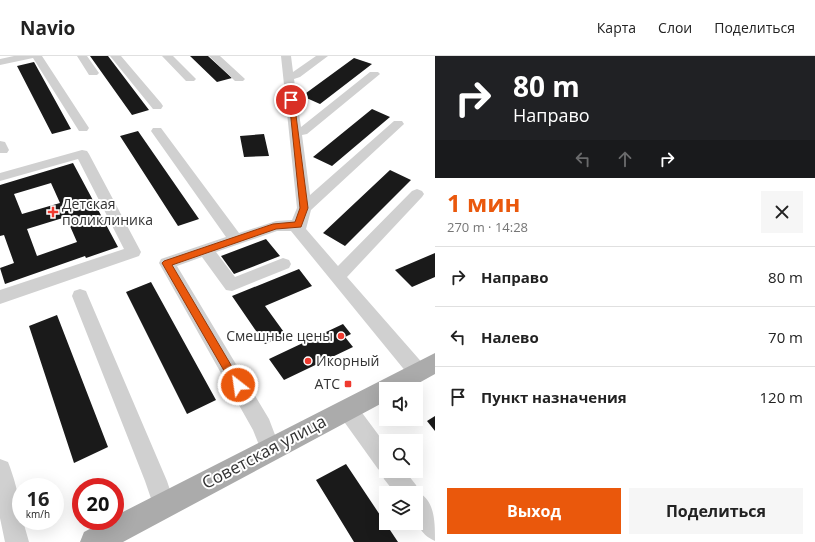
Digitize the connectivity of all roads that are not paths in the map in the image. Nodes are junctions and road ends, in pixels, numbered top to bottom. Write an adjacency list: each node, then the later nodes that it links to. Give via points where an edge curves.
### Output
1 (29, 56): 9 (lane)
2 (37, 56): 17 (lane)
3 (82, 56): 10 (lane)
4 (115, 56): 15 (lane)
5 (167, 56): 13 (lane)
6 (214, 56): 14 (lane)
7 (286, 56): 12 (lane)
8 (323, 56): 12 (lane, via 296,75)
9 (2, 60)
10 (93, 73)
11 (374, 74): 19 (lane, via 303,131)
12 (288, 77): 19 (lane)
13 (190, 79)
14 (239, 79)
15 (157, 106)
16 (398, 124): 22 (lane)
17 (83, 128)
18 (157, 130): 24 (lane)
19 (295, 132): 22 (lane)
20 (0, 177): 29 (lane, via 82,154 140,252)
21 (417, 194): 27 (lane)
22 (304, 208): 23 (lane)
23 (298, 225): 24 (lane, via 276,226); 27 (lane, via 298,230)
24 (236, 240): 25 (lane)
25 (206, 251): 26 (lane, via 232,285); 32 (lane, via 167,263 262,426)
26 (283, 264)
27 (337, 277): 30 (lane)
28 (80, 296): 35 (lane)
29 (0, 297)
30 (426, 367): 31 (main road, Советская улица)
31 (347, 409): 32 (main road, Советская улица); 33 (lane)
32 (270, 448): 35 (main road, Советская улица)
33 (379, 452)
34 (0, 470): 38 (lane)
35 (164, 505): 39 (main road, Советская улица)
36 (423, 513): 37 (lane)
37 (435, 529)
38 (17, 542)
39 (94, 542)

